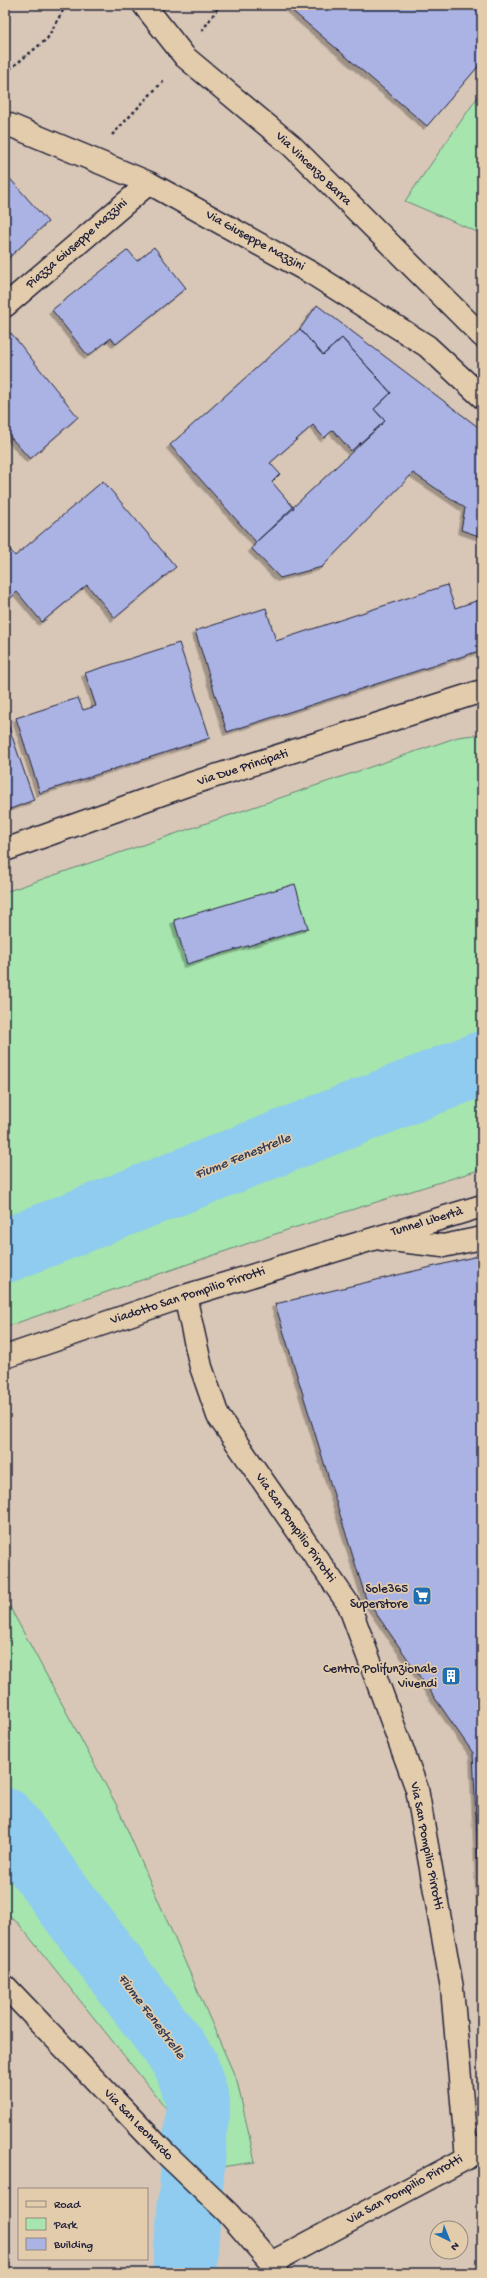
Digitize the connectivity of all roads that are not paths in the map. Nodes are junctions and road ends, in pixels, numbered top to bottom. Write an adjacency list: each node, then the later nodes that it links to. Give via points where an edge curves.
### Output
1 (144, 5): 5 (street, Via Vincenzo Barra, via 185,57 292,146)
2 (5, 123): 3 (street, Via Giuseppe Mazzini)
3 (149, 183): 4 (street, Piazza Giuseppe Mazzini); 6 (street, Via Giuseppe Mazzini, via 313,274 427,346)
4 (5, 306)
5 (482, 336)
6 (482, 397)
7 (482, 691): 8 (street, Via Due Principati, via 187,785)
8 (5, 850)
9 (482, 1206): 10 (street, Tunnel Libertà)
10 (372, 1238): 11 (street, via 443,1246); 12 (street, Viadotto San Pompilio Pirrotti)
11 (482, 1238)
12 (185, 1296): 13 (street, Viadotto San Pompilio Pirrotti); 15 (street, Via San Pompilio Pirrotti, via 201,1367 218,1416 349,1605 417,1788 452,1988)
13 (5, 1357)
14 (5, 1986): 16 (street, Via San Leonardo, via 163,2152 228,2213)
15 (474, 2152): 16 (street, Via San Pompilio Pirrotti)
16 (274, 2268)

